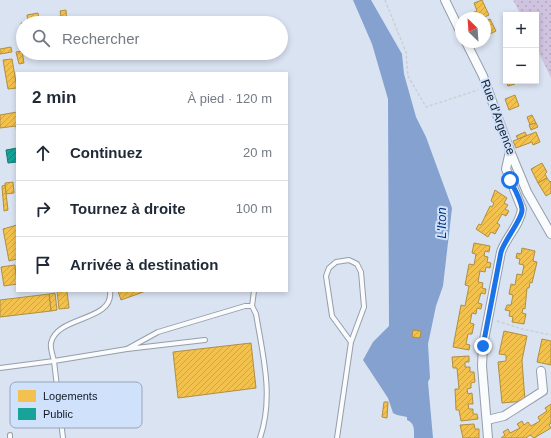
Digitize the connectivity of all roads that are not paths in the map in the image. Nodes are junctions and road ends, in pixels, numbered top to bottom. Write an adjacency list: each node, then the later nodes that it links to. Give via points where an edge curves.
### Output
1 (445, 0): 2 (street)
2 (455, 21)
3 (469, 48): 4 (street, Rue d'Argence, via 487,87)
4 (510, 151): 5 (street, Rue d'Argence, via 527,192); 16 (street, via 506,168 522,209 501,252 488,318 482,366)
5 (551, 234)
6 (110, 292): 12 (lane, via 107,304 101,311 69,324 56,333 51,343)
7 (254, 292): 8 (lane)
8 (252, 306): 11 (lane, via 158,332); 19 (lane, via 256,314 268,387 267,412)
9 (205, 340): 11 (lane)
10 (351, 342): 10 (lane, via 364,307 361,272 357,264 349,260 336,262 329,268 326,276 332,316); 20 (lane)
11 (127, 349): 12 (lane)
12 (54, 361): 13 (lane); 15 (lane)
13 (0, 368)
14 (542, 371): 16 (street, via 543,391 504,416)
15 (57, 382)
16 (487, 420): 21 (street)
17 (63, 428): 18 (lane)
18 (64, 438)
19 (260, 438)
20 (336, 438)
21 (488, 438)

